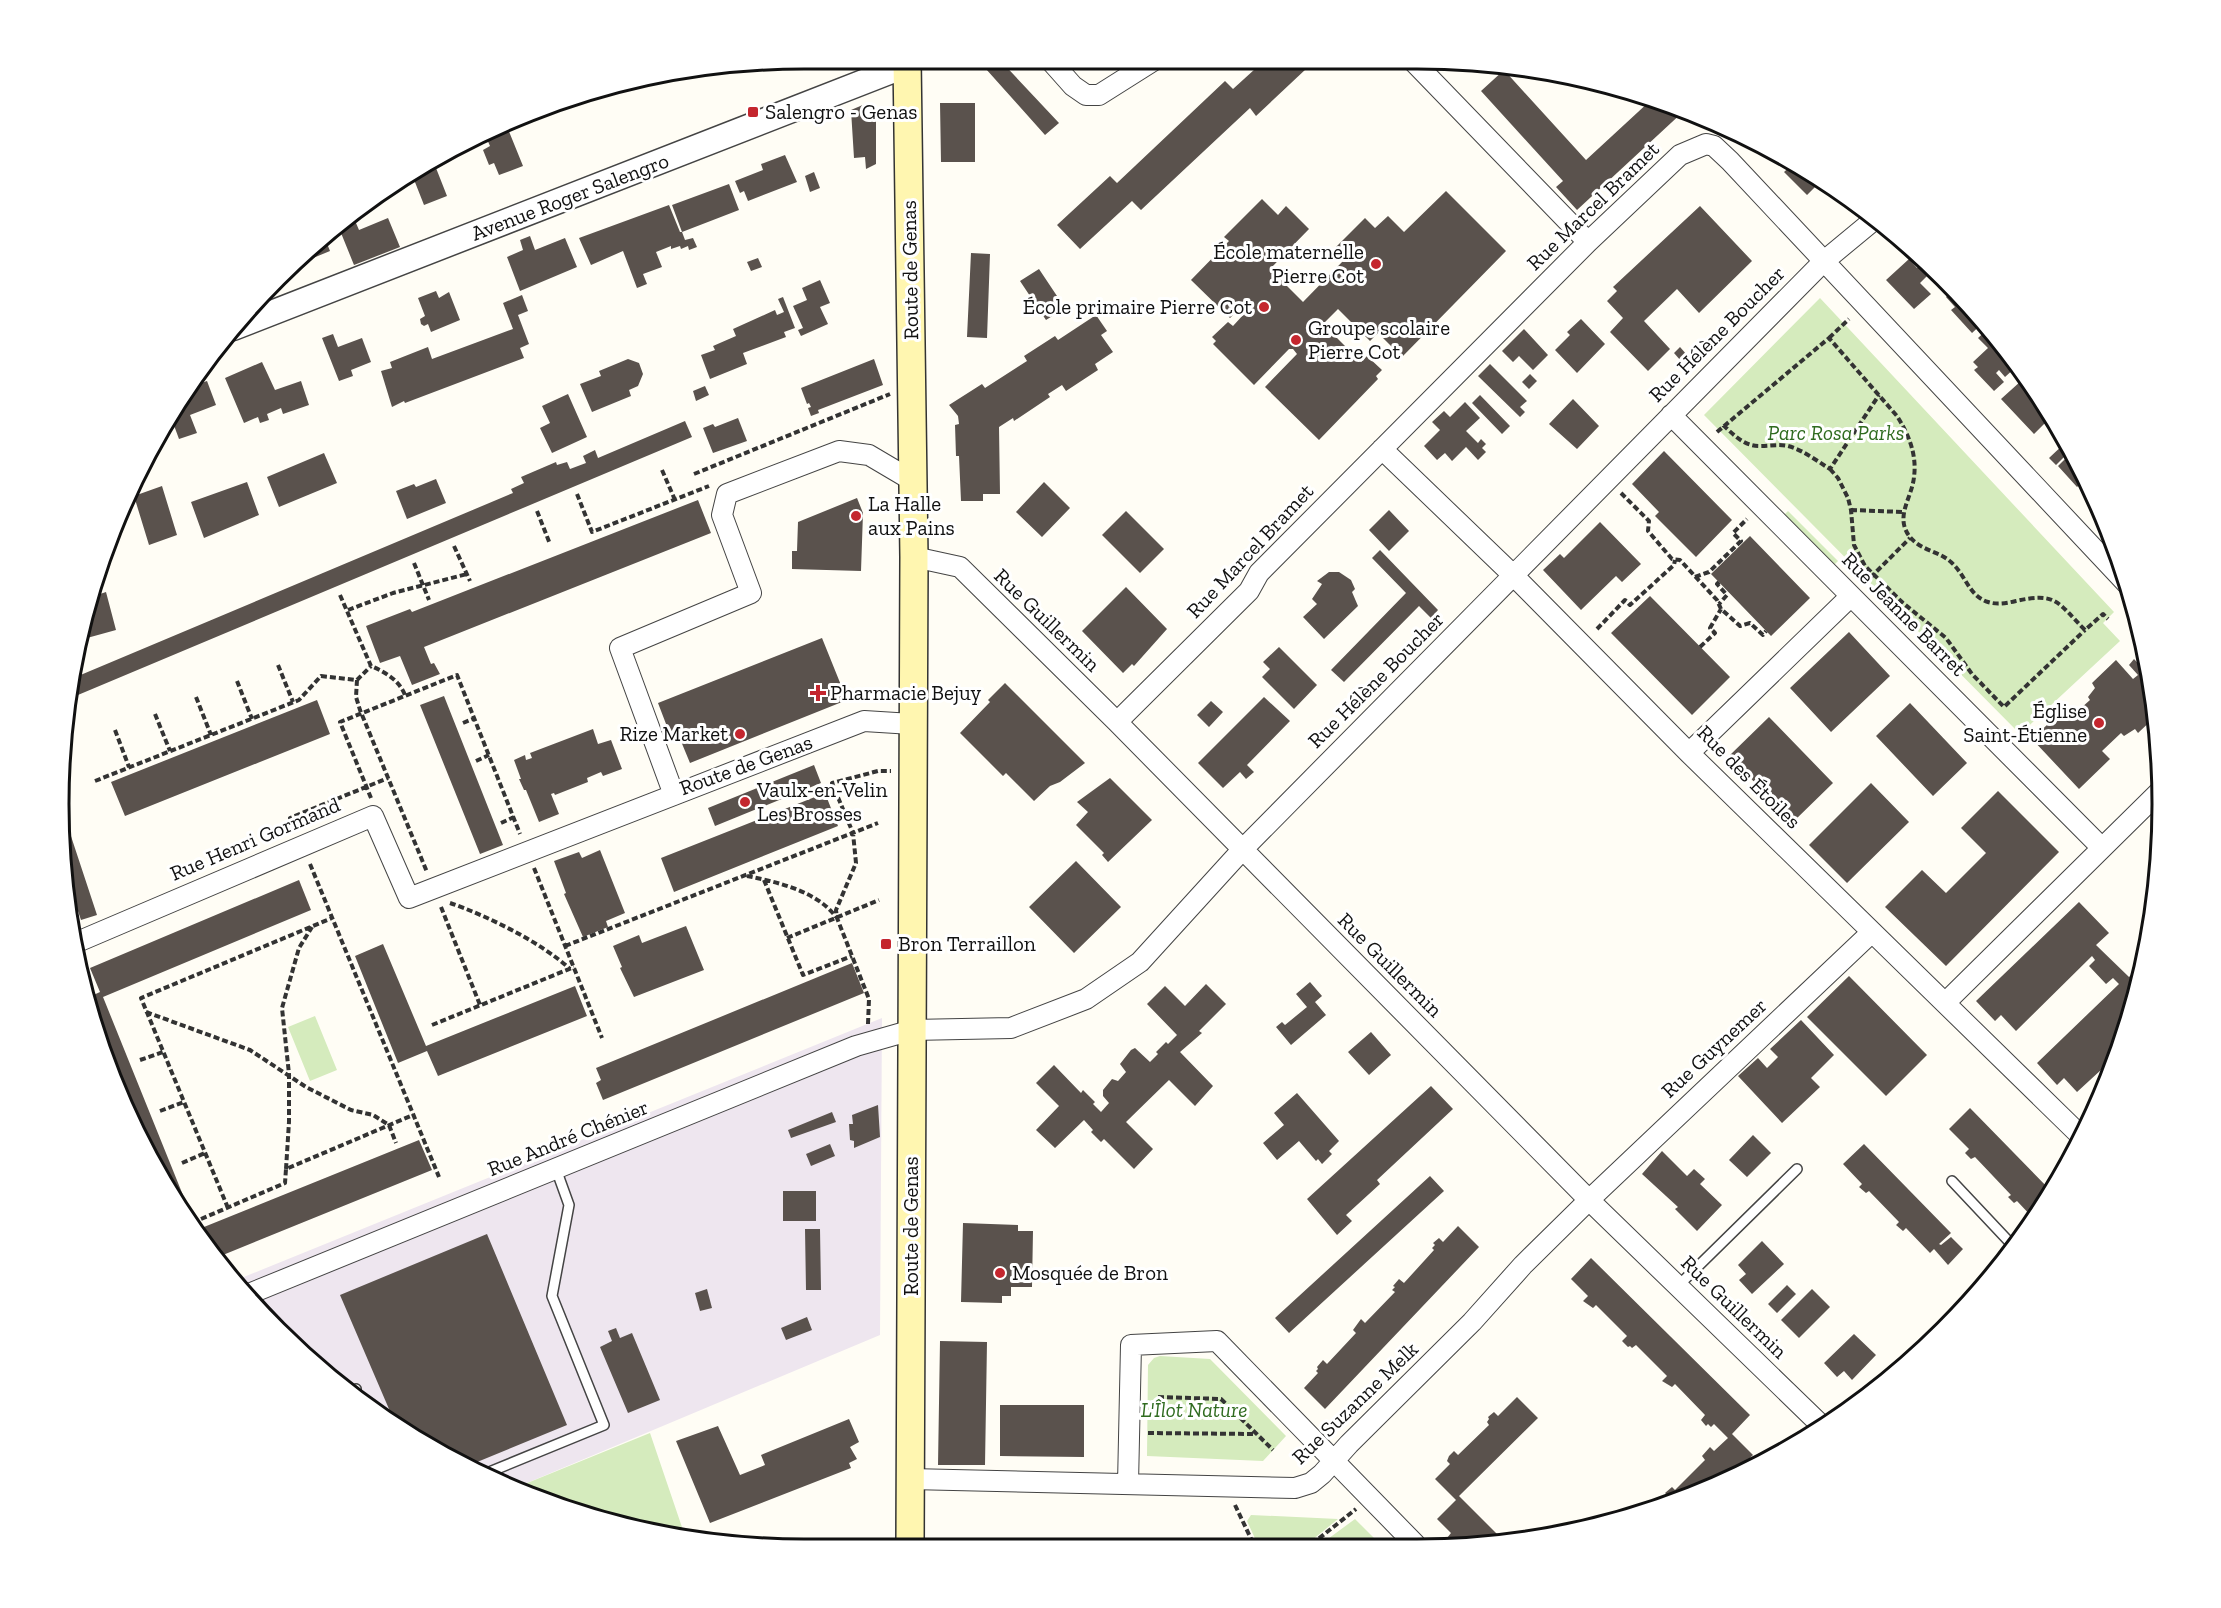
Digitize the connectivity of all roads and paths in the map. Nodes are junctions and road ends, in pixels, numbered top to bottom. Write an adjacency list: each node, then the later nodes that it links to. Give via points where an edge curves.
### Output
1 (889, 69): 10 (street, Avenue Roger Salengro)
2 (907, 69): 12 (main road, Route de Genas)
3 (1060, 69): 4 (street, via 1086,95 1100,95)
4 (1139, 69)
5 (1422, 69): 7 (street)
6 (1868, 224): 8 (street, Rue Hélène Boucher)
7 (1588, 242): 8 (street, Rue Marcel Bramet, via 1680,155 1706,144 1730,161); 17 (street, Rue Marcel Bramet)
8 (1823, 262): 14 (street, Rue Hélène Boucher); 36 (street, Rue Marcel Bramet)
9 (1849, 320): 11 (path)
10 (249, 322)
11 (1828, 338): 13 (path); 15 (path)
12 (912, 385): 20 (path); 21 (main road, Route de Genas)
13 (1879, 395): 18 (path); 28 (path, via 1905,429 1915,461)
14 (1671, 415): 38 (street, Rue Hélène Boucher); 44 (street, Rue Jeanne Barret)
15 (1723, 425): 16 (path); 18 (path, via 1745,444 1788,446)
16 (1715, 434)
17 (1382, 449): 38 (street, Rue des Étoiles); 65 (street, Rue Marcel Bramet, via 1259,573 1249,591)
18 (1830, 469): 26 (path, via 1838,478)
19 (663, 470): 25 (path)
20 (693, 474)
21 (913, 481): 33 (main road, Route de Genas); 79 (street, Route de Genas, via 870,455 839,451 727,494 722,515 751,593 620,648)
22 (711, 485): 25 (path)
23 (1620, 492): 34 (path, via 1649,522 1647,531)
24 (577, 494): 25 (path, via 592,532)
25 (675, 500)
26 (1851, 510): 28 (path); 39 (path, via 1854,545)
27 (537, 511): 31 (path)
28 (1903, 512): 30 (path)
29 (1749, 517): 40 (path, via 1733,533 1741,541 1709,572)
30 (1911, 538): 39 (path); 52 (path, via 1919,546 1947,558 1981,600 2006,603 2050,598)
31 (550, 544)
32 (454, 546): 37 (path)
33 (914, 557): 65 (street, Rue Guillermin, via 960,567); 67 (main road, Route de Genas)
34 (1675, 560): 40 (path, via 1680,560); 51 (path, via 1630,605 1625,600)
35 (414, 563): 43 (path)
36 (2114, 570)
37 (467, 574): 41 (path); 43 (path)
38 (1514, 576): 71 (street, Rue des Étoiles); 88 (street, Rue Hélène Boucher)
39 (1874, 576): 44 (path); 52 (path, via 1946,638 1972,674 2004,707)
40 (1695, 577): 47 (path)
41 (470, 581)
42 (1719, 582): 47 (path, via 1727,595)
43 (423, 585): 46 (path); 49 (path)
44 (1857, 590): 71 (street); 87 (street, Rue Jeanne Barret)
45 (340, 595): 49 (path)
46 (429, 600)
47 (1719, 604): 48 (path)
48 (1721, 609): 53 (path, via 1740,626 1750,623 1763,635); 54 (path, via 1710,628 1715,633)
49 (348, 610): 56 (path)
50 (2108, 619): 52 (path, via 2103,614)
51 (1597, 629)
52 (2085, 630)
53 (1766, 631)
54 (1700, 647)
55 (279, 665): 60 (path)
56 (371, 666): 57 (path); 61 (path, via 388,674 405,695)
57 (357, 680): 60 (path, via 321,676); 61 (path, via 356,697)
58 (237, 681): 64 (path)
59 (196, 698): 69 (path)
60 (293, 702): 64 (path)
61 (361, 713): 76 (path); 78 (path, via 340,722)
62 (156, 714): 70 (path)
63 (475, 718): 66 (path)
64 (252, 719): 69 (path)
65 (1117, 722): 88 (street, Rue Guillermin)
66 (463, 723)
67 (912, 724): 75 (main road, Route de Genas); 79 (street, Route de Genas, via 864,721)
68 (115, 730): 74 (path)
69 (211, 735): 70 (path)
70 (170, 751): 74 (path)
71 (1689, 753): 96 (street, Rue des Étoiles)
72 (489, 756): 73 (path)
73 (476, 761)
74 (129, 767): 77 (path)
75 (912, 771): 85 (path, via 878,771 832,783); 105 (main road, Route de Genas)
76 (388, 778): 78 (path); 91 (path)
77 (95, 781)
78 (366, 787): 81 (path); 86 (path, via 290,818)
79 (674, 795): 91 (street)
80 (2152, 799): 87 (street)
81 (373, 816): 86 (street, Rue Henri Gormand); 91 (street, Rue Henri Gormand, via 409,898)
82 (514, 817): 83 (path)
83 (501, 823)
84 (878, 823): 85 (path)
85 (853, 833): 89 (path); 94 (path, via 856,863)
86 (302, 846): 93 (path); 98 (street, Rue Henri Gormand)
87 (2102, 848): 101 (street)
88 (1242, 850): 105 (street, Rue Hélène Boucher, via 1140,962 1086,999 1011,1028); 123 (street, Rue Guillermin)
89 (745, 876): 90 (path); 99 (path)
90 (764, 880): 94 (path, via 798,891); 97 (path)
91 (436, 894): 102 (path); 102 (path, via 511,930 572,968)
92 (879, 900): 94 (path)
93 (332, 918): 95 (path); 112 (path)
94 (837, 918): 97 (path); 100 (path)
95 (312, 927): 103 (path, via 141,998); 109 (path, via 299,948 282,1008)
96 (1872, 932): 101 (street, Rue des Étoiles); 123 (street, Rue Guynemer)
97 (787, 938): 100 (path, via 803,975)
98 (82, 940)
99 (565, 946)
100 (852, 956): 106 (path, via 869,999)
101 (1945, 1003): 114 (street, Rue des Étoiles)
102 (480, 1005): 104 (path)
103 (146, 1012): 107 (path); 109 (path, via 250,1050)
104 (432, 1024)
105 (912, 1030): 106 (street, Rue André Chénier); 136 (main road, Route de Genas)
106 (867, 1043): 119 (street, Rue André Chénier)
107 (163, 1052): 108 (path); 110 (path)
108 (140, 1060)
109 (289, 1074): 113 (path, via 351,1110 373,1115); 118 (path)
110 (184, 1102): 111 (path); 116 (path)
111 (160, 1112)
112 (413, 1115): 113 (path); 121 (path)
113 (389, 1125): 115 (path); 118 (path)
114 (2077, 1127)
115 (396, 1143)
116 (206, 1154): 117 (path); 124 (path)
117 (182, 1163)
118 (286, 1169): 124 (path, via 285,1183)
119 (556, 1169): 128 (street, Rue André Chénier); 135 (lane, via 569,1204 552,1296 604,1425)
120 (1797, 1169): 127 (lane)
121 (440, 1178)
122 (1952, 1181): 126 (lane)
123 (1589, 1200): 127 (street, Rue Guillermin); 134 (street, Rue Suzanne Melk)
124 (228, 1208): 125 (path)
125 (201, 1219)
126 (2008, 1240)
127 (1678, 1286): 130 (street, Rue Guillermin)
128 (254, 1292)
129 (1158, 1397): 132 (path, via 1221,1399)
130 (1816, 1420)
131 (1147, 1434): 132 (path)
132 (1257, 1434): 133 (path)
133 (1273, 1450)
134 (1335, 1461): 137 (street, via 1217,1341 1131,1345); 138 (street, Rue Suzanne Melk, via 1311,1483 1295,1488); 139 (street)
135 (495, 1470)
136 (910, 1479): 137 (street, Rue Suzanne Melk); 140 (main road, Route de Genas)
137 (1128, 1484): 138 (street, Rue Suzanne Melk)
138 (1228, 1488): 141 (path)
139 (1370, 1497): 142 (path); 143 (street)
140 (910, 1539)
141 (1251, 1539)
142 (1318, 1539)
143 (1410, 1539)

